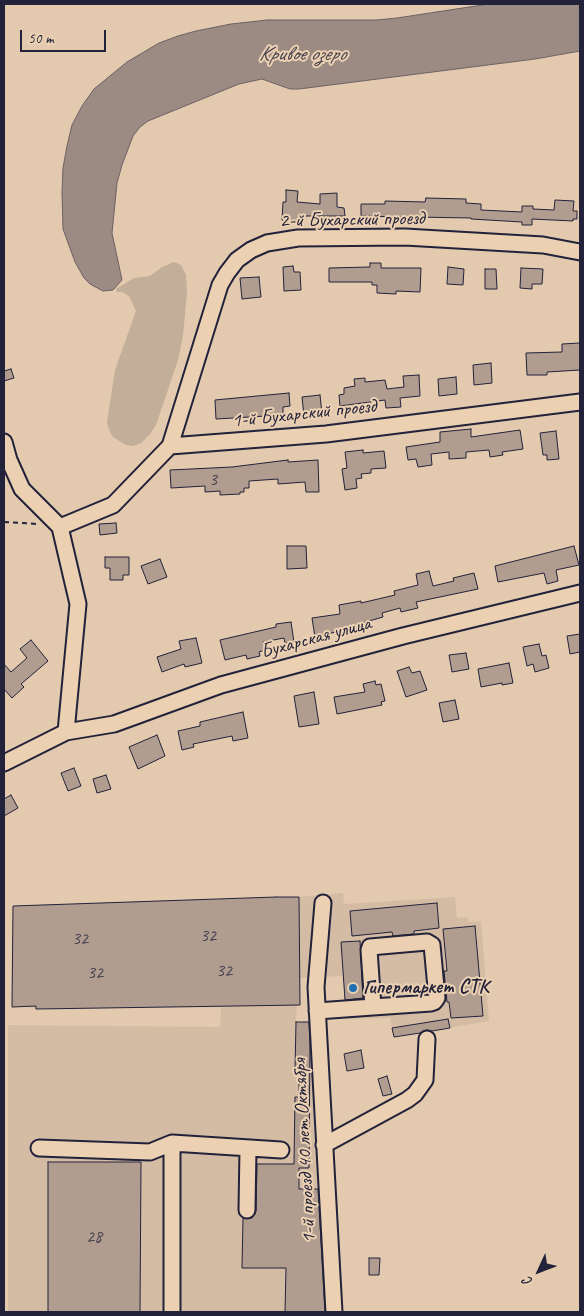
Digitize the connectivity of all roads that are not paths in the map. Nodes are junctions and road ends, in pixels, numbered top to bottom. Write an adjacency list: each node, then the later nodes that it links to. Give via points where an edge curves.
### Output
1 (580, 252): 4 (street, 2-й Бухарский проезд, via 543,245 405,237 283,239 251,250 237,260 220,285)
2 (580, 402): 4 (street, 1-й Бухарский проезд, via 309,436)
3 (4, 442): 5 (street, via 22,490)
4 (170, 446): 5 (street, via 113,505)
5 (56, 523): 7 (street, via 78,604)
6 (580, 593): 7 (street, Бухарская улица, via 221,684 114,724)
7 (66, 732): 8 (street, Бухарская улица)
8 (4, 763)
9 (323, 903): 11 (street, 1-й проезд 40 лет Октября)
10 (373, 1007): 10 (street, via 436,1000 432,944 369,948); 11 (street)
11 (317, 1011): 14 (street, 1-й проезд 40 лет Октября)
12 (427, 1039): 14 (street, via 425,1080 415,1094)
13 (172, 1143): 15 (street, via 150,1152); 16 (street); 19 (street)
14 (324, 1145): 20 (street, 1-й проезд 40 лет Октября)
15 (40, 1148)
16 (248, 1148): 17 (street); 18 (street)
17 (281, 1150)
18 (247, 1210)
19 (172, 1312)
20 (334, 1312)

